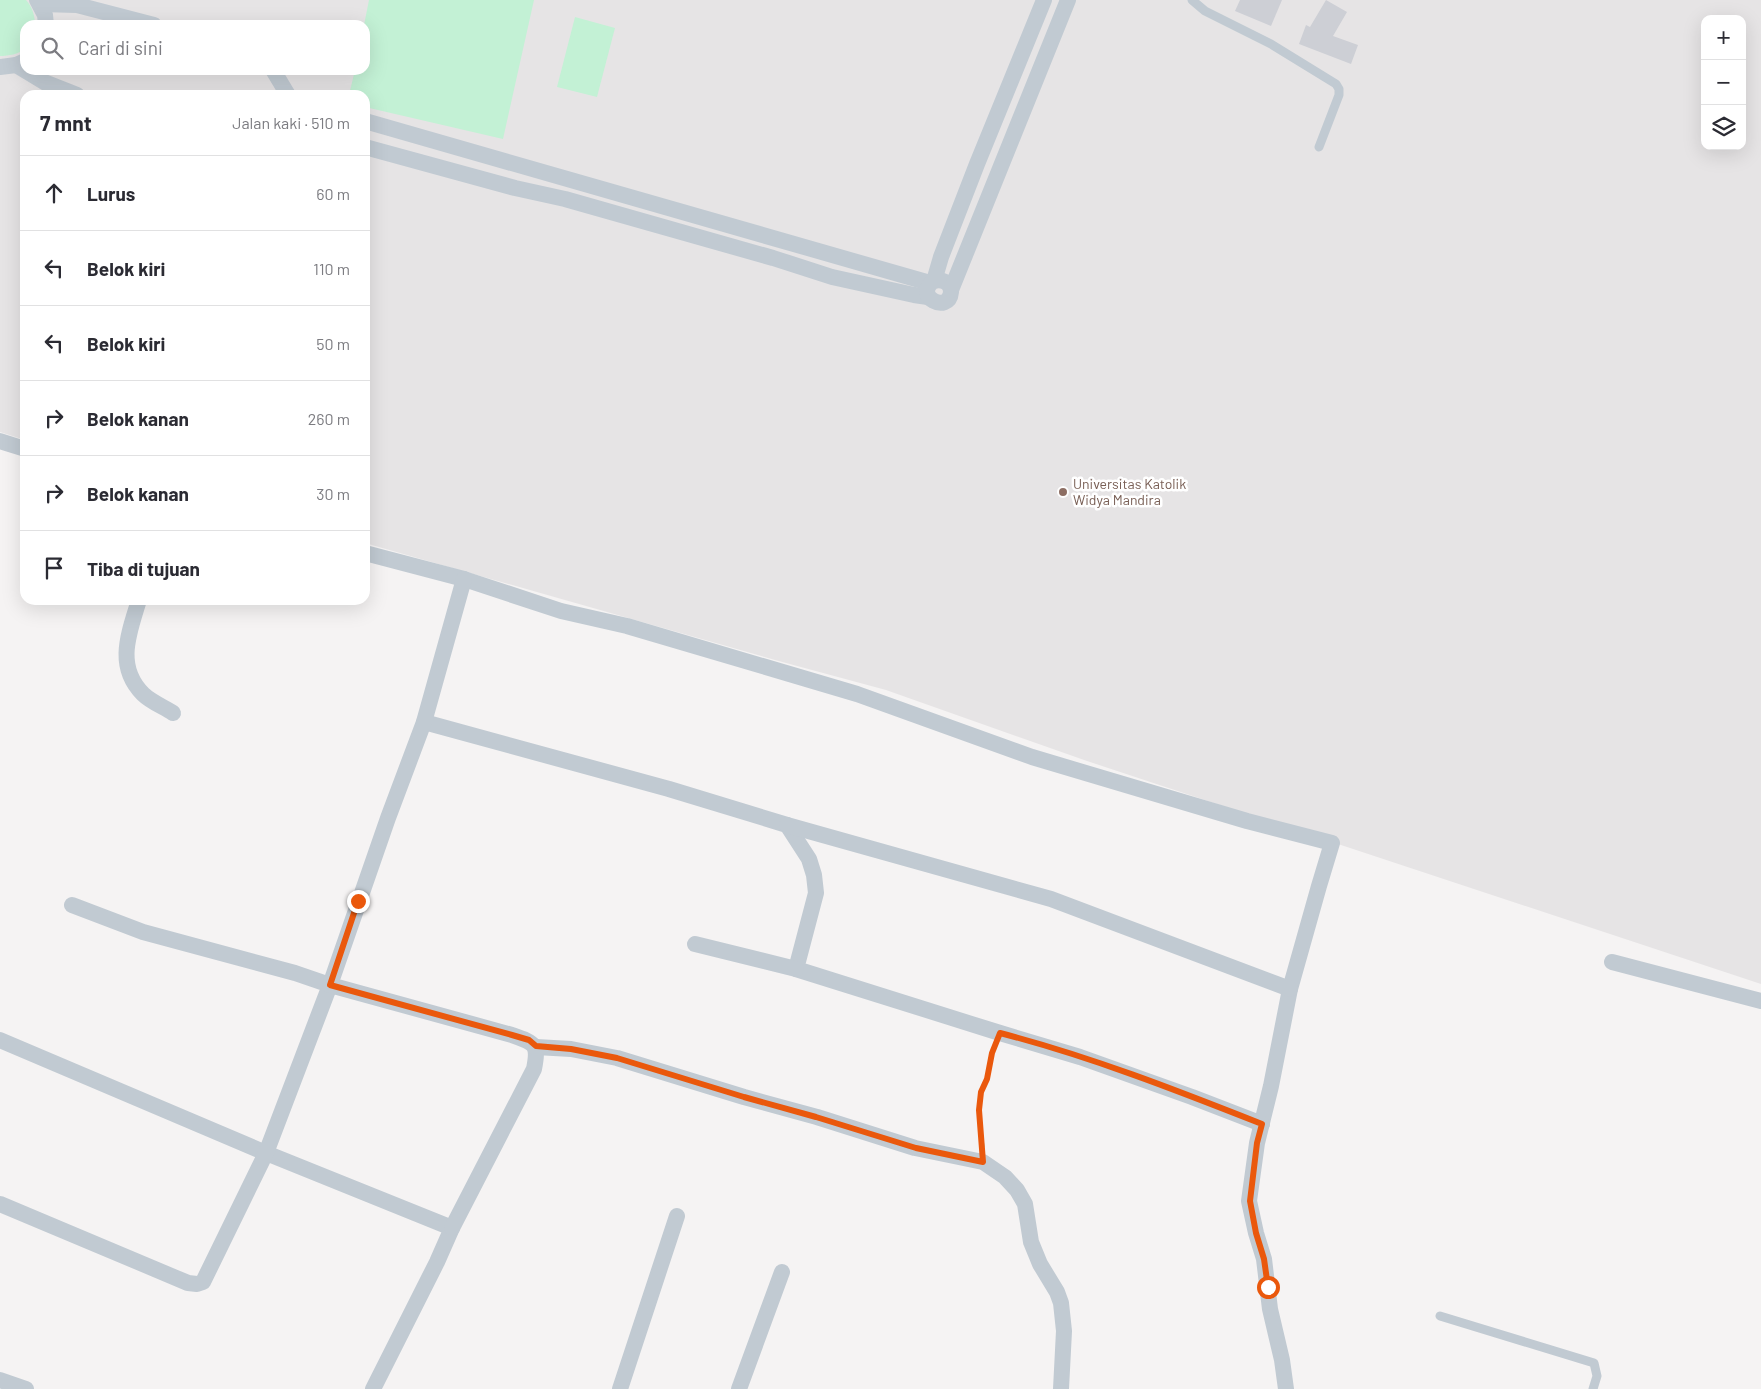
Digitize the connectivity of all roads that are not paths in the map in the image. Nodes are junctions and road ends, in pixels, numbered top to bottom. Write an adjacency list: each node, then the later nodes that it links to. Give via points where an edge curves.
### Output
1 (1044, 0): 14 (street)
2 (1068, 0): 14 (street, via 951,290 940,279)
3 (1192, 0): 13 (lane, via 1205,11 1271,44 1336,84 1339,95)
4 (39, 2): 5 (street); 6 (street, via 77,5)
5 (46, 20)
6 (135, 20)
7 (32, 75): 9 (street)
8 (276, 75): 10 (street)
9 (64, 90)
10 (285, 90)
11 (370, 122): 14 (street)
12 (370, 148): 14 (street, via 565,199 832,277 914,296)
13 (1319, 148)
14 (931, 287)
15 (0, 441): 16 (street)
16 (20, 447)
17 (370, 554): 18 (street)
18 (464, 579): 21 (street); 28 (street, via 561,611 626,626 848,691 1032,757 1332,844)
19 (138, 605): 20 (street, via 127,640 126,660 130,675 144,694)
20 (173, 712)
21 (424, 722): 22 (street); 27 (street)
22 (787, 825): 26 (street, via 809,859 816,893); 28 (street, via 1051,899)
23 (72, 905): 27 (street, via 143,932)
24 (695, 944): 26 (street)
25 (1612, 962): 29 (street)
26 (796, 969): 32 (street, via 1080,1057)
27 (330, 985): 31 (street, via 529,1040); 33 (street)
28 (1290, 990): 32 (street)
29 (1761, 1001)
30 (0, 1040): 33 (street)
31 (536, 1046): 36 (street, via 534,1069); 44 (street, via 617,1058 916,1148 983,1162 1005,1176 1024,1204 1030,1242 1061,1304 1064,1331)
32 (1262, 1124): 45 (street, via 1250,1201 1264,1259)
33 (266, 1153): 34 (street, via 206,1277 197,1284); 36 (street)
34 (0, 1204)
35 (677, 1216): 42 (street)
36 (452, 1228): 41 (street)
37 (782, 1272): 43 (street)
38 (1440, 1316): 46 (lane, via 1594,1363 1597,1376)
39 (0, 1380): 40 (street)
40 (26, 1389)
41 (373, 1389)
42 (620, 1389)
43 (739, 1389)
44 (1062, 1389)
45 (1286, 1389)
46 (1593, 1389)

